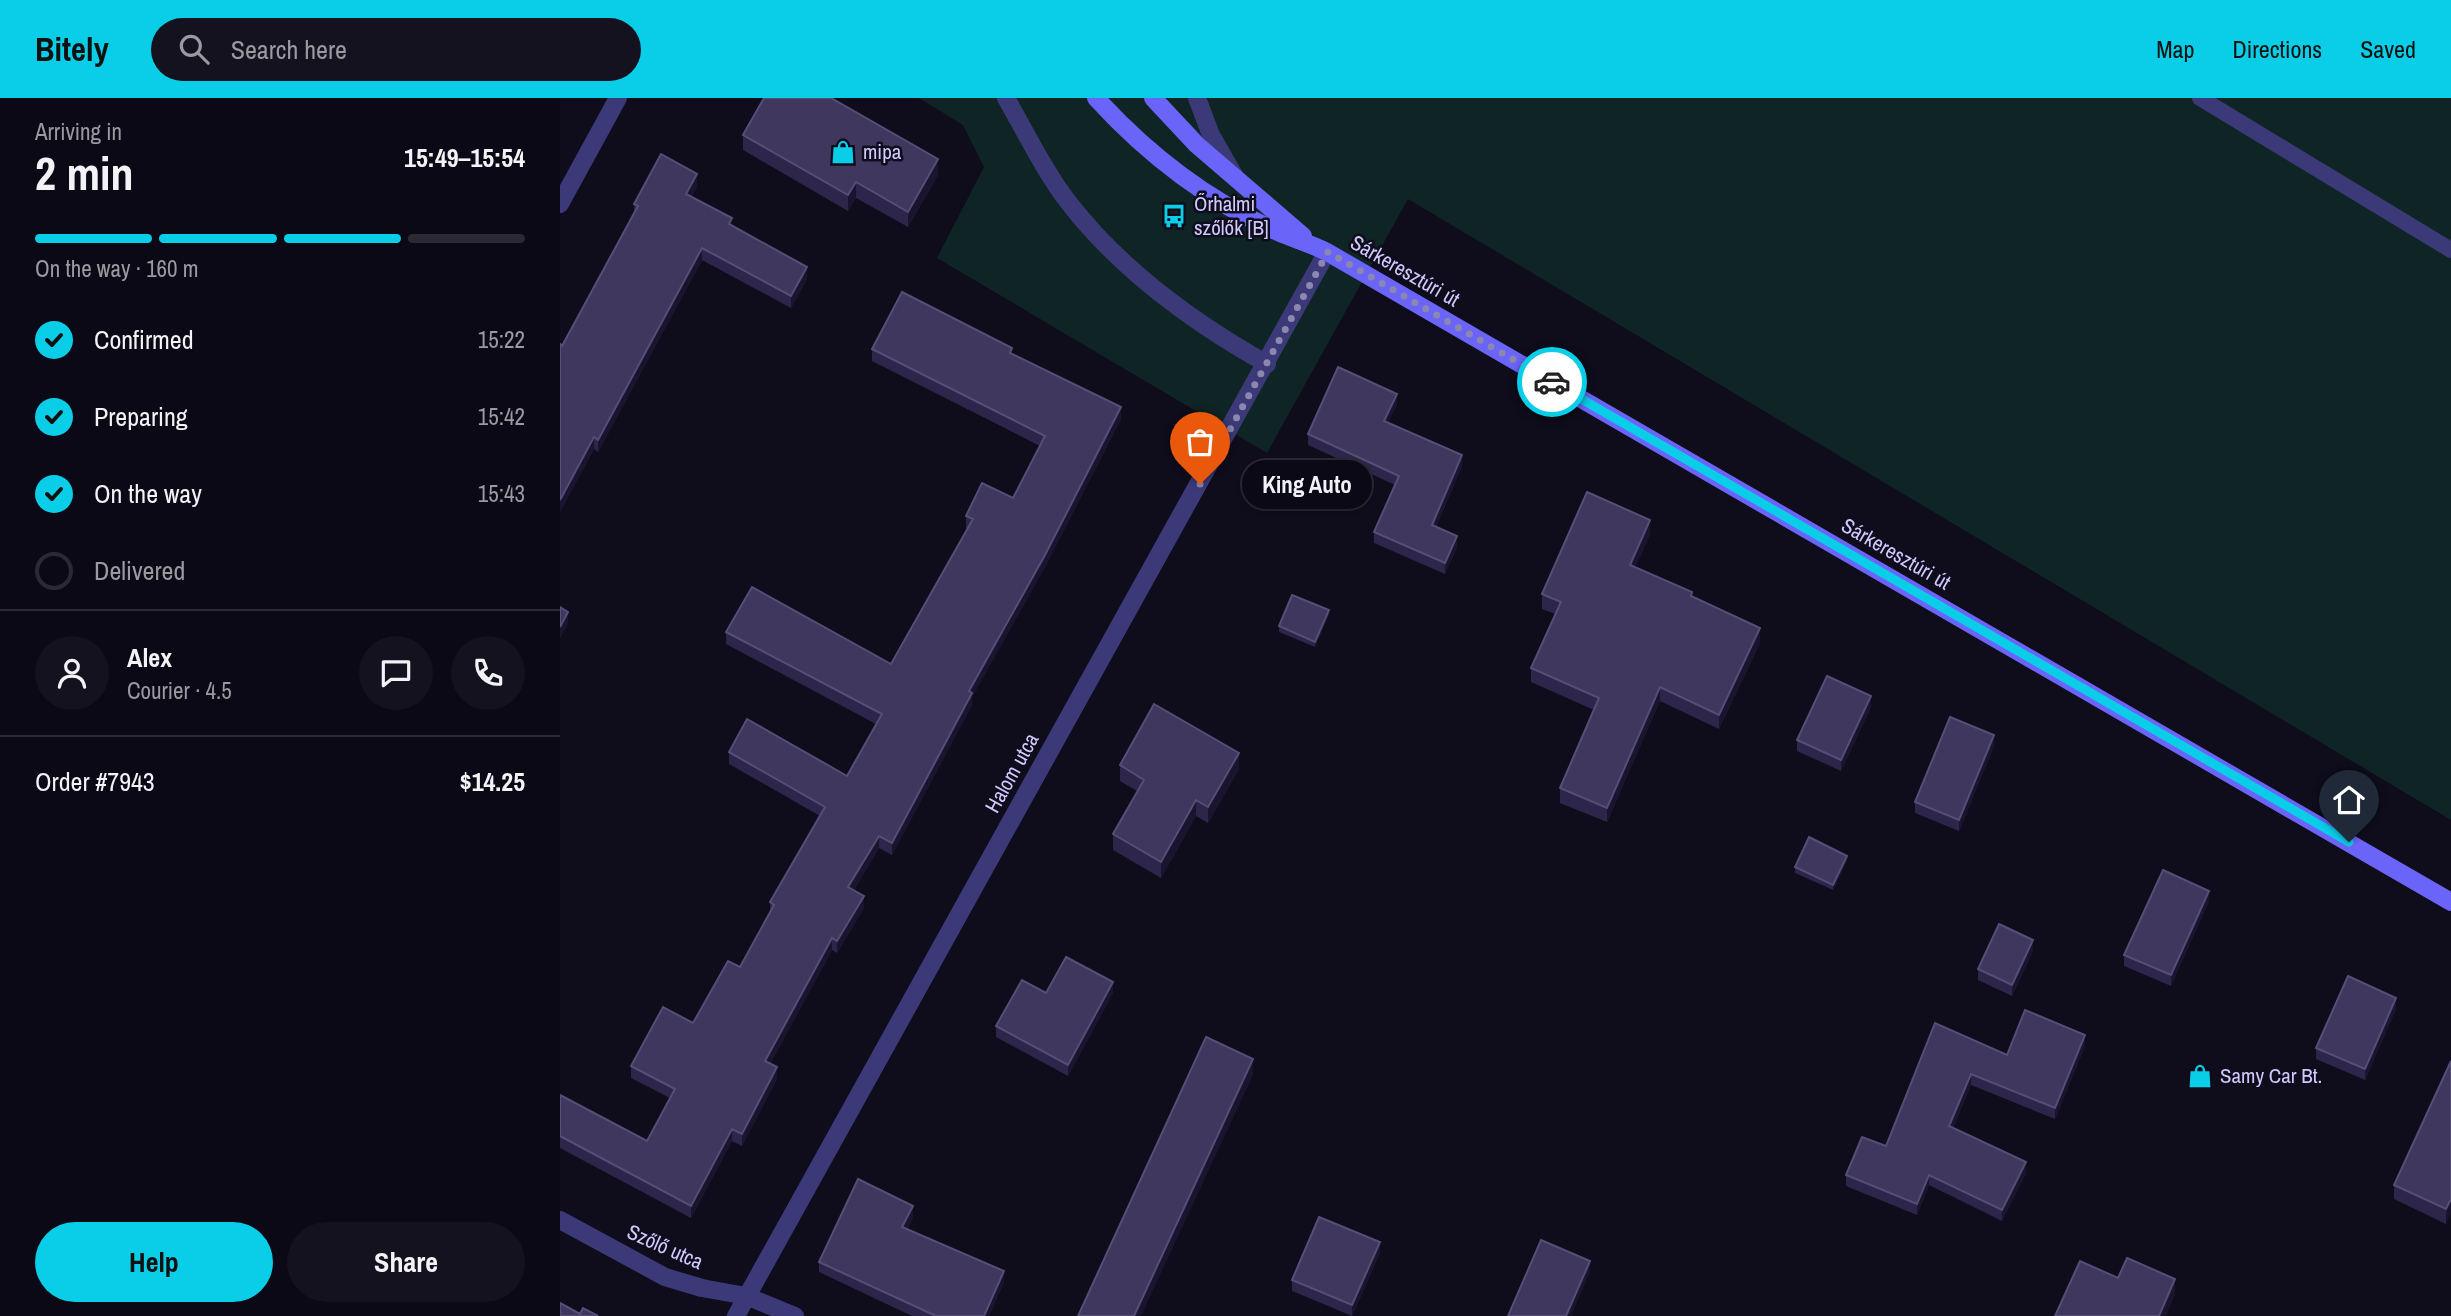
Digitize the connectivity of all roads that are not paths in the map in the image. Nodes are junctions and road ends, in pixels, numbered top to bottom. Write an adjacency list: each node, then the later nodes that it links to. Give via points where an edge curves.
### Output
1 (618, 98): 8 (street)
2 (1006, 98): 11 (street, via 1067,201 1093,233 1213,332)
3 (1096, 98): 9 (main road, Sárkeresztúri út, via 1121,126 1192,184 1276,231)
4 (1153, 98): 7 (main road, Sárkeresztúri út)
5 (1197, 98): 7 (street, via 1211,135)
6 (2200, 98): 10 (lane)
7 (1237, 180): 9 (main road, Sárkeresztúri út)
8 (560, 204)
9 (1322, 250): 11 (street, Halom utca); 12 (main road, Sárkeresztúri út)
10 (2451, 250)
11 (1267, 364): 14 (street, Halom utca)
12 (2451, 902)
13 (560, 1220): 14 (street, Szőlő utca, via 665,1277)
14 (746, 1296): 15 (street, Halom utca); 16 (street, Szőlő utca)
15 (736, 1316)
16 (795, 1316)

